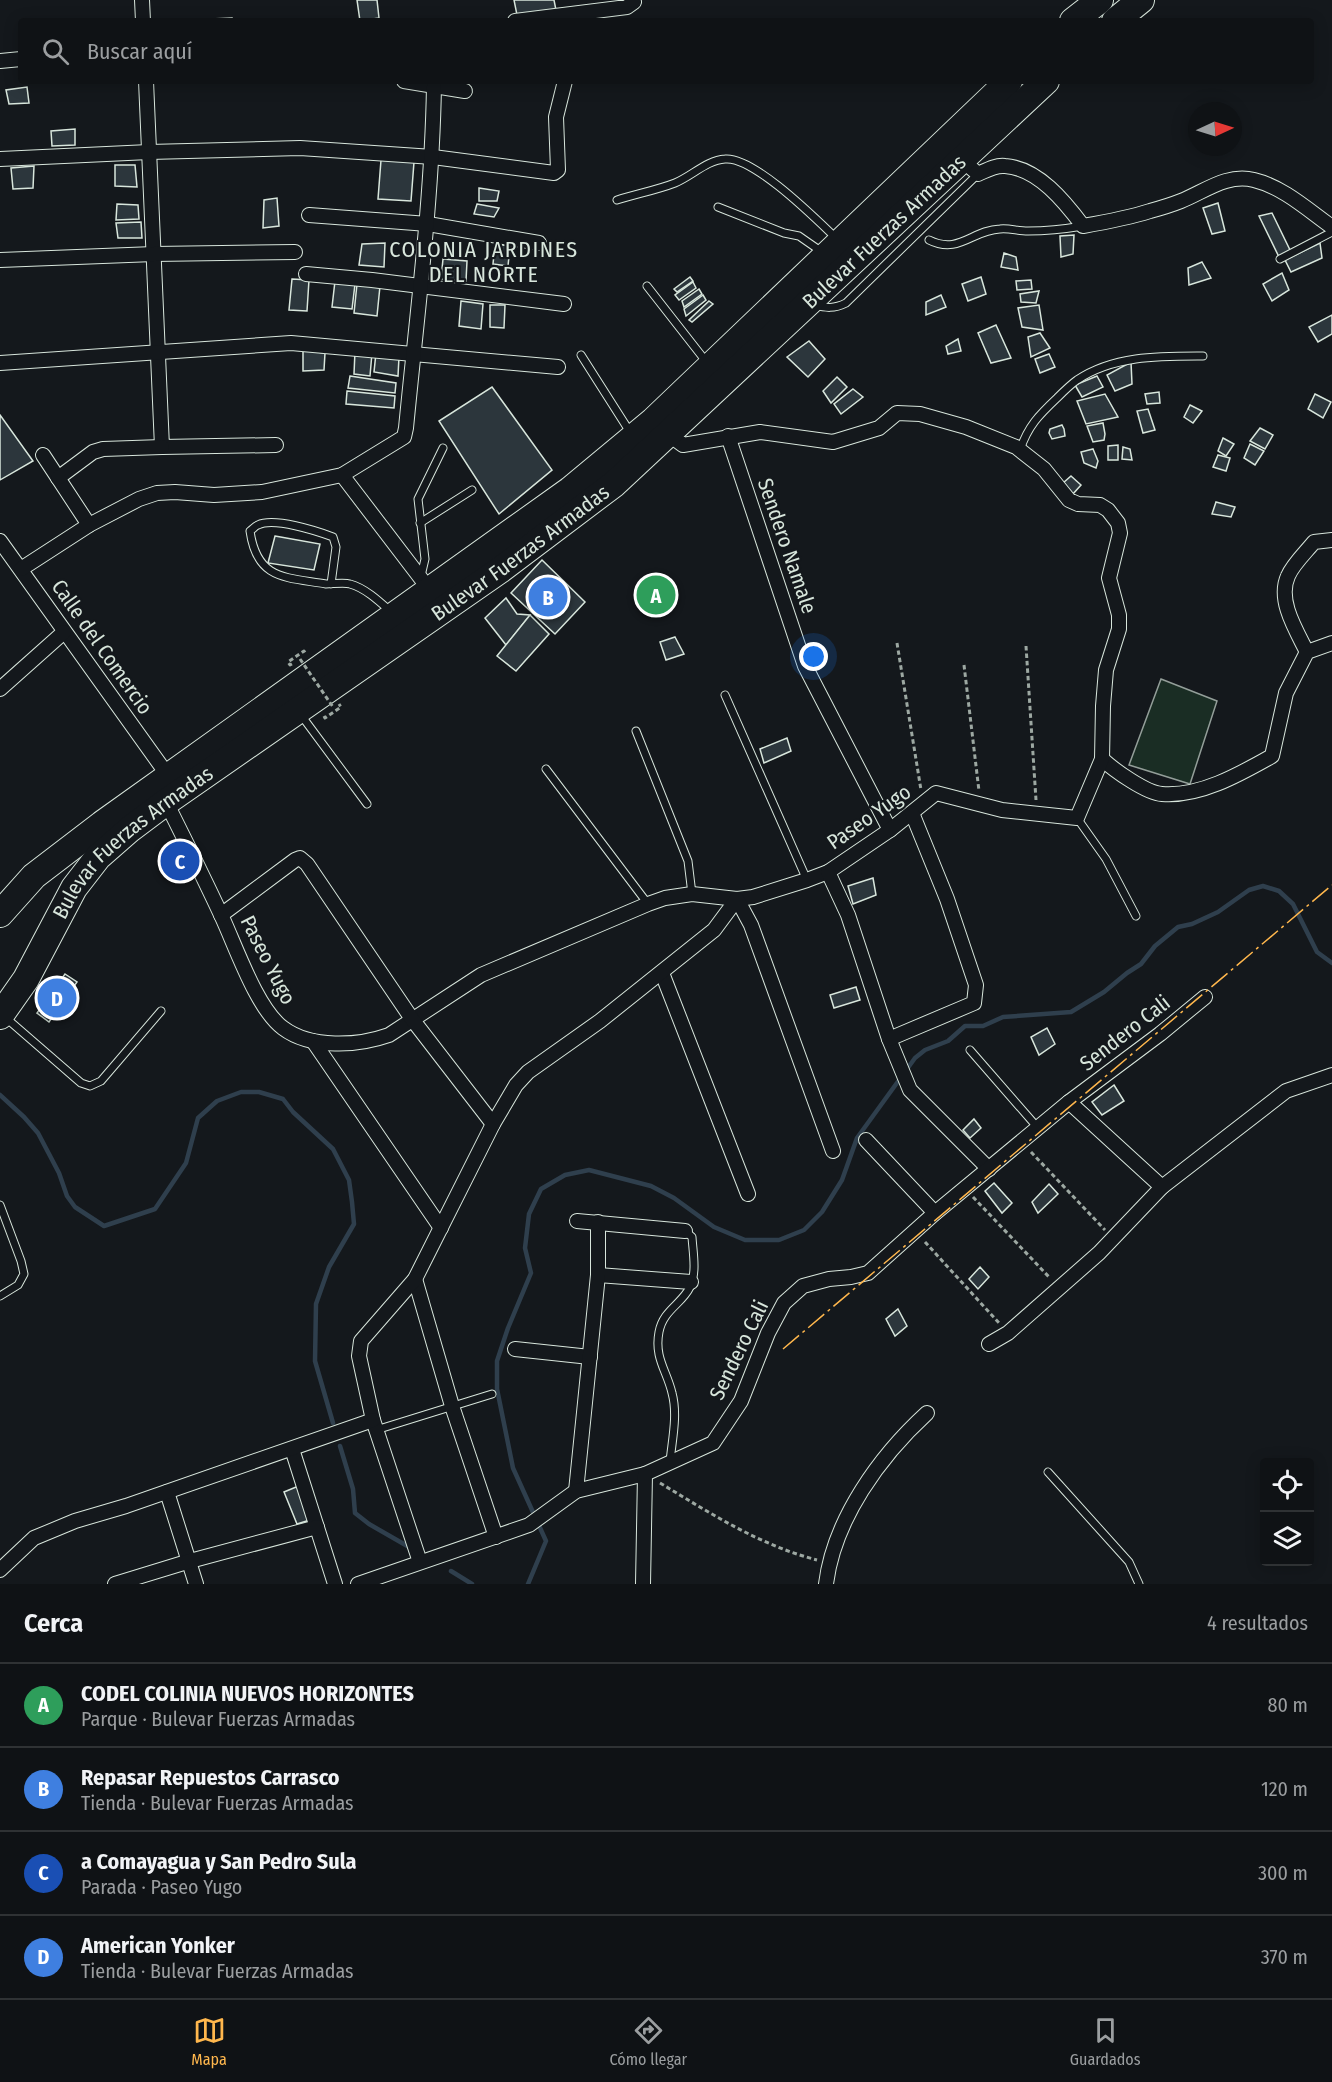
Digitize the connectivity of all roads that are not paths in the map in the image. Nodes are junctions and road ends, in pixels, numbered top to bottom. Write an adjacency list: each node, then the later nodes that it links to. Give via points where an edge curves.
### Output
1 (142, 0): 5 (street)
2 (1100, 0): 8 (highway)
3 (1141, 0): 9 (highway)
4 (634, 1): 6 (street, via 627,8); 7 (street)
5 (143, 18)
6 (541, 18)
7 (623, 18)
8 (1077, 18)
9 (1119, 18)
10 (18, 59): 11 (street)
11 (0, 61)
12 (146, 84): 19 (street)
13 (422, 84): 17 (street)
14 (563, 84): 20 (street, via 556,117 558,170 554,173)
15 (1006, 84): 32 (highway, Bulevar Fuerzas Armadas)
16 (1043, 84): 22 (highway, Bulevar Fuerzas Armadas)
17 (434, 86): 18 (street); 20 (street)
18 (465, 91)
19 (149, 152): 20 (street, via 300,148); 21 (street); 34 (street)
20 (433, 157): 26 (street)
21 (0, 159)
22 (970, 167): 27 (street, via 1005,166 1027,173 1040,180); 48 (highway, Bulevar Fuerzas Armadas, via 808,303)
23 (617, 200): 32 (lane, via 675,183 726,158 737,160 775,184)
24 (718, 207): 32 (lane)
25 (309, 215): 26 (street)
26 (428, 225): 31 (street); 38 (street)
27 (1083, 226): 28 (street, via 1150,211 1239,178 1266,184); 30 (lane, via 1050,231 999,229 952,245 940,246)
28 (1332, 227)
29 (1332, 232): 35 (lane)
30 (929, 240)
31 (539, 243)
32 (833, 249): 46 (highway, Bulevar Fuerzas Armadas)
33 (295, 252): 34 (street)
34 (154, 254): 36 (street); 41 (street)
35 (1280, 259)
36 (0, 260)
37 (306, 274): 38 (street)
38 (422, 286): 40 (street); 42 (street)
39 (647, 286): 46 (lane)
40 (564, 304)
41 (158, 352): 42 (street, via 291,343); 45 (street); 52 (street)
42 (414, 354): 47 (street); 56 (street, via 404,437)
43 (581, 355): 50 (lane)
44 (1203, 356): 54 (lane, via 1156,356 1094,371 1077,380 1036,418)
45 (0, 363)
46 (709, 366): 50 (highway, Bulevar Fuerzas Armadas)
47 (558, 367)
48 (668, 434): 49 (street, via 683,445); 72 (highway, Bulevar Fuerzas Armadas, via 614,484 500,570)
49 (728, 436): 54 (street, via 760,432 833,442 879,428 897,413 920,414 966,427); 80 (street, Sendero Namale, via 805,666)
50 (633, 437): 65 (highway, Bulevar Fuerzas Armadas, via 570,490)
51 (276, 444): 52 (street)
52 (162, 447): 57 (street, via 103,449)
53 (443, 448): 59 (lane, via 418,499)
54 (1020, 450): 74 (street, via 1044,469 1070,500 1100,506 1118,523 1120,533 1109,578 1119,629 1106,670)
55 (43, 455): 57 (street)
56 (342, 475): 60 (street, via 245,494 157,493); 65 (street)
57 (58, 478): 60 (street)
58 (472, 490): 59 (lane)
59 (420, 523): 65 (lane)
60 (89, 525): 63 (street)
61 (1332, 540): 69 (street, via 1314,542 1288,575 1283,592)
62 (2, 551): 63 (street, Calle del Comercio)
63 (21, 569): 67 (street, Calle del Comercio)
64 (331, 584): 64 (lane, via 282,577 265,569 253,548 250,531 259,524 275,523 333,537 336,547); 66 (lane, via 350,583 373,596)
65 (424, 584): 66 (highway, Bulevar Fuerzas Armadas)
66 (394, 615): 76 (highway, Bulevar Fuerzas Armadas)
67 (64, 632): 70 (street); 76 (street, Calle del Comercio)
68 (1332, 643): 69 (street)
69 (1307, 652): 74 (street, via 1286,693 1272,756 1236,776 1198,790 1161,794 1123,777)
70 (0, 688)
71 (725, 695): 82 (lane)
72 (297, 710): 76 (highway, Bulevar Fuerzas Armadas); 77 (lane)
73 (636, 731): 83 (lane, via 688,861)
74 (1102, 759): 79 (street)
75 (546, 769): 85 (lane)
76 (168, 789): 86 (highway, Bulevar Fuerzas Armadas, via 140,796 34,876); 87 (street, Paseo Yugo); 91 (highway, Bulevar Fuerzas Armadas, via 98,857 74,888 26,979)
77 (367, 804)
78 (918, 809): 79 (street, Paseo Yugo, via 936,794 1002,810); 80 (street, Paseo Yugo); 94 (street, via 976,985 974,1003)
79 (1077, 818): 88 (lane, via 1106,859)
80 (890, 830): 81 (street, Paseo Yugo)
81 (828, 872): 82 (street, Paseo Yugo); 94 (street, via 848,915)
82 (807, 880): 84 (street, Paseo Yugo, via 753,897)
83 (692, 894): 84 (street, Paseo Yugo); 85 (street, Paseo Yugo)
84 (737, 898): 89 (street, via 714,930); 102 (street, via 751,925)
85 (648, 903): 93 (street, Paseo Yugo, via 481,975)
86 (0, 914)
87 (221, 915): 93 (street, via 300,858); 95 (street, Paseo Yugo, via 274,1021 294,1035)
88 (1136, 916)
89 (662, 973): 99 (street, via 528,1072); 105 (street)
90 (1205, 997): 98 (street, Sendero Cali)
91 (0, 1007): 92 (lane, via 81,1083 90,1086 101,1081)
92 (160, 1011)
93 (412, 1018): 95 (street, Paseo Yugo, via 377,1039 346,1043); 99 (street)
94 (889, 1039): 103 (street, via 910,1090)
95 (313, 1041): 110 (street)
96 (970, 1050): 100 (lane)
97 (1332, 1075): 104 (street, via 1286,1091)
98 (1069, 1102): 100 (street, Sendero Cali); 104 (street)
99 (493, 1124): 110 (street)
100 (1038, 1128): 103 (street, Sendero Cali)
101 (866, 1140): 107 (street)
102 (832, 1151)
103 (989, 1169): 107 (street, Sendero Cali)
104 (1162, 1187): 116 (street, via 1113,1239 1008,1333)
105 (748, 1194)
106 (0, 1205): 115 (lane, via 24,1274 18,1285)
107 (935, 1213): 124 (street, Sendero Cali, via 868,1273 803,1286 784,1303 741,1401 713,1443)
108 (577, 1221): 109 (street)
109 (598, 1222): 111 (street); 112 (street)
110 (441, 1228): 113 (street)
111 (685, 1231): 114 (lane, via 692,1237)
112 (598, 1275): 114 (street); 118 (street)
113 (415, 1279): 120 (street); 122 (street, via 361,1341 359,1356)
114 (691, 1282): 124 (lane, via 664,1316 659,1332 658,1353 675,1411)
115 (0, 1296)
116 (989, 1344)
117 (515, 1349): 118 (street)
118 (590, 1358): 127 (street)
119 (492, 1394): 120 (lane)
120 (452, 1406): 122 (lane); 130 (street)
121 (927, 1413): 139 (street, via 885,1456 858,1497 829,1563)
122 (375, 1425): 123 (street); 132 (street)
123 (292, 1449): 128 (street); 129 (street)
124 (670, 1462): 126 (street, Sendero Cali)
125 (1048, 1472): 140 (lane, via 1130,1562)
126 (645, 1474): 127 (street, Sendero Cali); 138 (street)
127 (576, 1491): 130 (street, Sendero Cali, via 530,1525)
128 (167, 1492): 131 (street); 133 (street, via 34,1538)
129 (317, 1527): 131 (street); 137 (street)
130 (496, 1537): 132 (street, Sendero Cali)
131 (190, 1561): 135 (street); 136 (street)
132 (420, 1562): 134 (street, Sendero Cali)
133 (0, 1570)
134 (363, 1583)
135 (115, 1584)
136 (196, 1584)
137 (335, 1584)
138 (643, 1584)
139 (826, 1584)
140 (1139, 1584)

